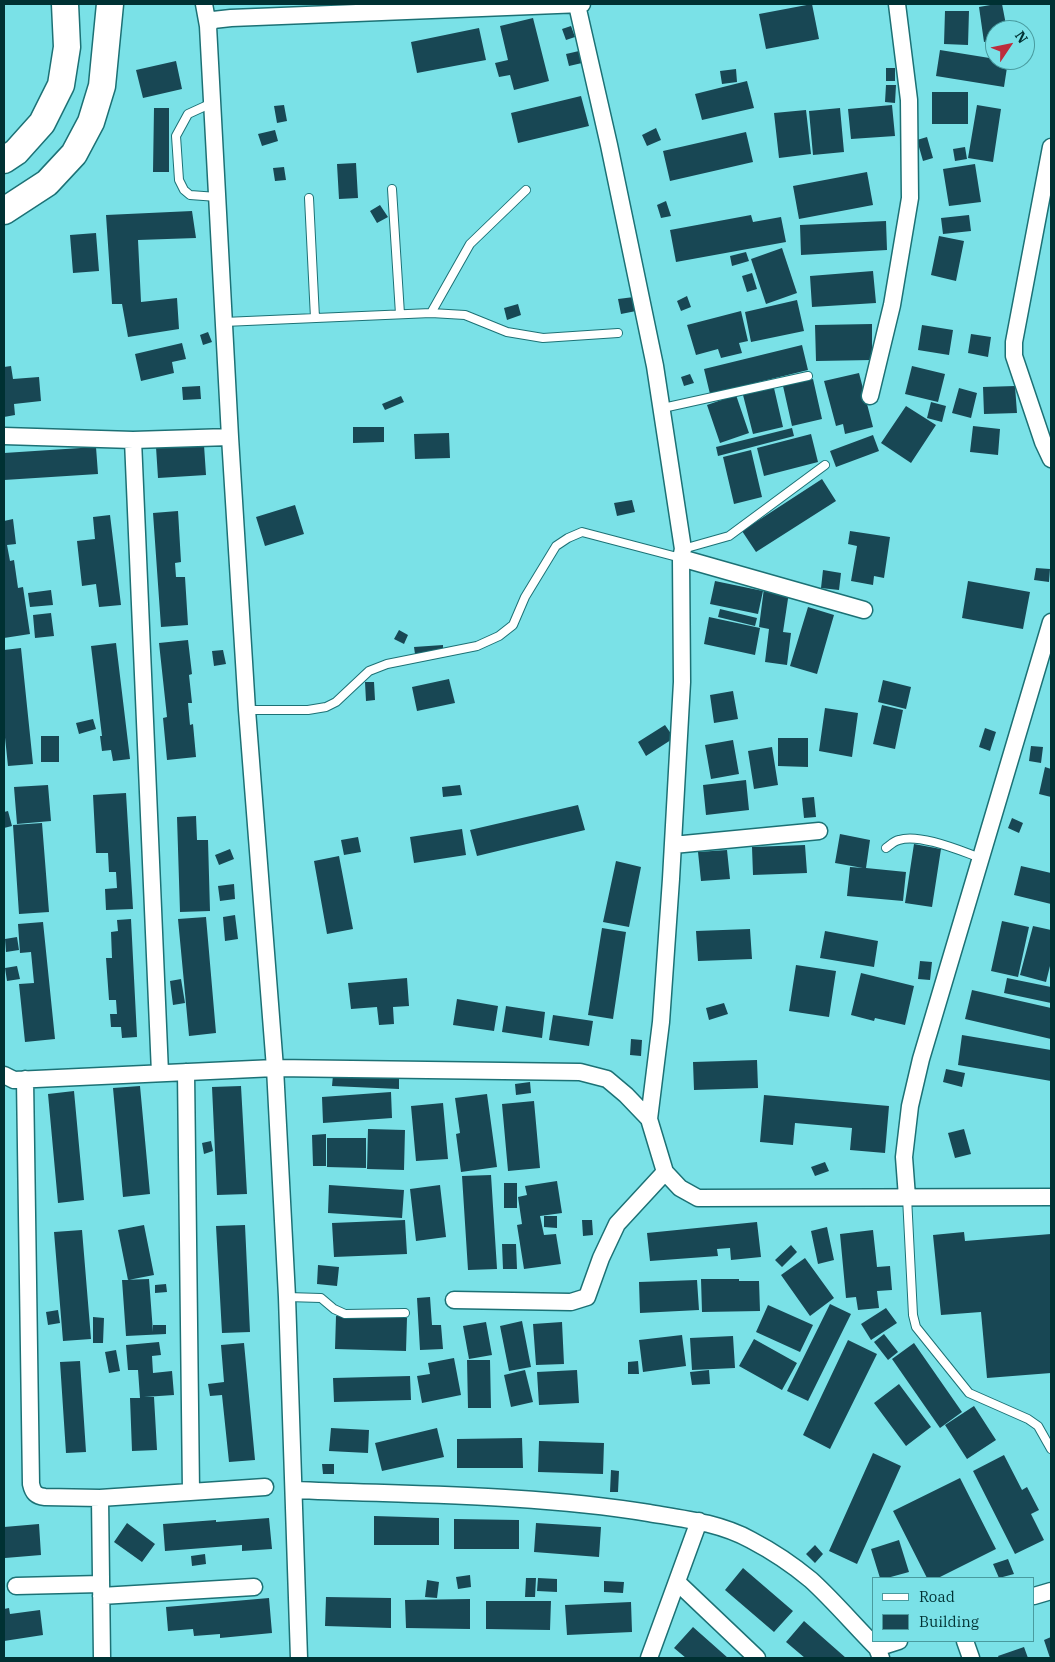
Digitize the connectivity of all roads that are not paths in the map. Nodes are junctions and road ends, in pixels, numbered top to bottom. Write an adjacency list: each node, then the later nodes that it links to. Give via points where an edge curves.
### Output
1 (65, 4): 9 (highway, via 68,47 61,85 42,124)
2 (110, 4): 14 (highway, via 102,86 91,122 74,154 47,183)
3 (204, 4): 6 (street)
4 (579, 4): 6 (street, via 265,14 213,20); 22 (street)
5 (897, 4): 21 (street, via 909,100 910,198 892,304)
6 (208, 26): 7 (street)
7 (212, 103): 12 (street); 12 (lane, via 188,114 176,136 179,180 184,190 190,195)
8 (1051, 147): 26 (street, via 1014,342 1014,356)
9 (4, 160)
10 (392, 190): 15 (lane)
11 (526, 190): 16 (lane, via 470,244)
12 (217, 197): 18 (street)
13 (309, 198): 17 (lane)
14 (4, 212)
15 (400, 314): 16 (lane); 17 (lane)
16 (431, 314): 19 (lane, via 465,315 508,332 543,338)
17 (315, 318): 18 (lane)
18 (224, 322): 24 (street)
19 (618, 333)
20 (808, 376): 22 (lane)
21 (870, 396)
22 (663, 408): 28 (street)
23 (4, 436): 25 (street)
24 (230, 437): 25 (street); 31 (street)
25 (133, 440): 38 (street)
26 (1051, 459)
27 (825, 465): 28 (lane, via 729,536)
28 (682, 553): 29 (street); 31 (lane, via 582,532 556,546 525,597 513,625 499,636 477,646 387,664 369,671 336,702 326,707); 33 (street, via 682,682)
29 (864, 610)
30 (1051, 622): 35 (street)
31 (247, 710): 36 (street)
32 (819, 831): 33 (street)
33 (673, 845): 41 (street, via 661,1022)
34 (886, 848): 35 (lane, via 897,840 909,838 939,843)
35 (981, 858): 43 (street, via 910,1106 904,1157)
36 (275, 1068): 37 (street); 41 (street, via 580,1072 607,1079); 45 (street)
37 (186, 1072): 38 (street); 51 (street)
38 (160, 1073): 40 (street)
39 (4, 1075): 40 (street, via 14,1080)
40 (25, 1079): 52 (street, via 32,1492 38,1496)
41 (649, 1119): 42 (street)
42 (665, 1172): 43 (street, via 680,1188 698,1198); 46 (street, via 617,1224 587,1297 571,1302)
43 (907, 1197): 44 (street); 48 (lane, via 916,1327 969,1393 1028,1419 1038,1426)
44 (1051, 1197)
45 (287, 1297): 47 (lane, via 321,1298 345,1314); 50 (street)
46 (454, 1300)
47 (405, 1313)
48 (1051, 1449)
49 (265, 1487): 51 (street)
50 (294, 1490): 53 (street, via 602,1505); 64 (street)
51 (191, 1492): 52 (street)
52 (100, 1498): 57 (street)
53 (699, 1521): 54 (street); 62 (street, via 726,1528 783,1560 811,1581)
54 (677, 1582): 65 (street); 66 (street)
55 (16, 1586): 57 (street)
56 (254, 1587): 57 (street)
57 (101, 1590): 63 (street)
58 (1051, 1590): 59 (street)
59 (1035, 1596)
60 (897, 1642): 62 (street)
61 (965, 1642): 67 (street)
62 (879, 1653)
63 (102, 1658)
64 (299, 1658)
65 (649, 1658)
66 (757, 1658)
67 (971, 1658)

